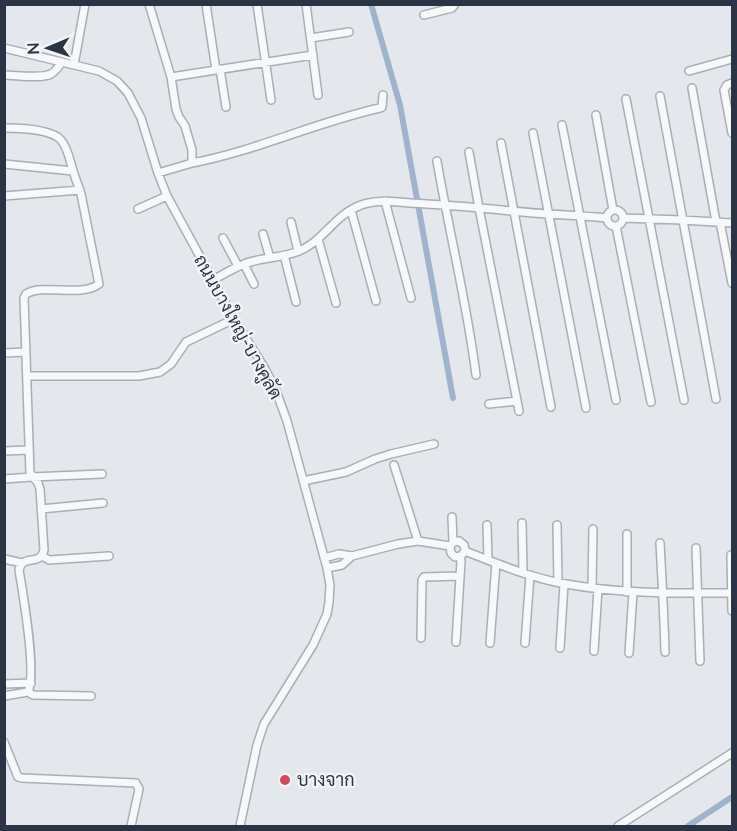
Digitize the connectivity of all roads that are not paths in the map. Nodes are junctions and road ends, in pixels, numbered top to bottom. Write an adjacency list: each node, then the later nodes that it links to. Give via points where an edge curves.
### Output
1 (85, 4): 15 (street)
2 (149, 4): 19 (street)
3 (206, 4): 16 (street)
4 (257, 4): 14 (street)
5 (306, 4): 9 (street)
6 (455, 4): 7 (street)
7 (424, 15)
8 (349, 32): 9 (street)
9 (311, 38): 11 (street)
10 (4, 48): 13 (street, ถนนบางใหญ่-บางคูลัด)
11 (313, 55): 14 (street); 23 (street)
12 (732, 59): 17 (street)
13 (62, 62): 15 (street, ถนนบางใหญ่-บางคูลัด); 18 (street, via 44,76)
14 (266, 62): 16 (street); 26 (street)
15 (74, 65): 39 (street, ถนนบางใหญ่-บางคูลัด, via 113,78 128,93 141,118)
16 (218, 70): 19 (street); 27 (street)
17 (689, 71)
18 (4, 75)
19 (171, 77): 37 (street, via 176,109 192,150)
20 (732, 83): 32 (street, via 724,90)
21 (692, 88): 57 (street)
22 (383, 94): 37 (street, via 380,108)
23 (318, 95)
24 (660, 96): 55 (street)
25 (626, 99): 54 (street)
26 (271, 100)
27 (226, 107)
28 (596, 115): 48 (street)
29 (562, 125): 51 (street)
30 (4, 128): 38 (street, via 53,134 64,145)
31 (533, 133): 50 (street)
32 (732, 133)
33 (501, 142): 49 (street)
34 (469, 152): 45 (street)
35 (437, 161): 44 (street)
36 (4, 164): 38 (street)
37 (192, 164): 39 (street)
38 (73, 171): 40 (street)
39 (158, 173): 42 (street, ถนนบางใหญ่-บางคูลัด)
40 (80, 190): 41 (street); 75 (street, via 99,284 94,288 33,290 26,294)
41 (4, 196)
42 (167, 196): 46 (street); 67 (street, ถนนบางใหญ่-บางคูลัด)
43 (385, 201): 44 (street); 47 (street); 70 (street)
44 (445, 204): 45 (street); 77 (street)
45 (479, 208): 49 (street); 82 (street)
46 (138, 209)
47 (351, 210): 62 (street); 71 (street)
48 (613, 210): 52 (street); 53 (street, via 622,212)
49 (514, 211): 50 (street); 85 (street)
50 (547, 214): 51 (street); 86 (street)
51 (581, 216): 52 (street); 80 (street)
52 (607, 218): 59 (street, via 609,224)
53 (624, 218): 54 (street); 59 (street)
54 (649, 219): 55 (street); 81 (street)
55 (682, 220): 57 (street); 79 (street)
56 (291, 222): 63 (street)
57 (718, 222): 58 (street); 68 (street)
58 (732, 223)
59 (616, 226): 83 (street)
60 (263, 234): 65 (street)
61 (223, 238): 66 (street)
62 (318, 239): 63 (street); 73 (street)
63 (298, 251): 64 (street)
64 (284, 255): 65 (street); 72 (street)
65 (270, 258): 66 (street)
66 (241, 265): 67 (street); 69 (street)
67 (213, 280): 74 (street, ถนนบางใหญ่-บางคูลัด)
68 (732, 283)
69 (254, 285)
70 (411, 298)
71 (375, 301)
72 (296, 302)
73 (336, 303)
74 (234, 319): 78 (street, via 186,342 171,364 160,372 139,376); 95 (street, ถนนบางใหญ่-บางคูลัด, via 275,388)
75 (26, 352): 76 (street); 78 (street)
76 (4, 354)
77 (476, 375)
78 (27, 376): 89 (street)
79 (716, 399)
80 (616, 400)
81 (684, 400)
82 (517, 401): 84 (street); 87 (street)
83 (651, 402)
84 (489, 404)
85 (551, 407)
86 (586, 408)
87 (519, 411)
88 (434, 444): 95 (street, via 383,457 346,472)
89 (28, 450): 90 (street); 93 (street)
90 (4, 451)
91 (394, 465): 104 (street)
92 (102, 474): 93 (street)
93 (32, 477): 94 (street); 97 (street, via 40,489)
94 (4, 479)
95 (303, 481): 113 (street, ถนนบางใหญ่-บางคูลัด)
96 (103, 503): 97 (street)
97 (41, 509): 110 (street)
98 (452, 517): 106 (street)
99 (522, 523): 119 (street)
100 (487, 525): 115 (street)
101 (557, 525): 121 (street)
102 (593, 529): 122 (street)
103 (627, 534): 123 (street)
104 (418, 542): 106 (street); 112 (street)
105 (660, 543): 124 (street)
106 (452, 544): 108 (street, via 451,553); 108 (street, via 462,543)
107 (696, 548): 125 (street)
108 (462, 554): 115 (street); 120 (street)
109 (731, 555): 126 (street)
110 (42, 556): 111 (street, via 49,560); 116 (street)
111 (109, 556)
112 (352, 556): 113 (street); 118 (street, via 342,565)
113 (324, 558): 118 (street, ถนนบางใหญ่-บางคูลัด)
114 (4, 560): 116 (street)
115 (488, 560): 117 (street)
116 (22, 563): 137 (street, via 19,570)
117 (496, 563): 119 (street); 130 (street)
118 (327, 568): 145 (street, ถนนบางใหญ่-บางคูลัด, via 327,614 313,645 264,724)
119 (526, 574): 121 (street); 131 (street)
120 (459, 576): 128 (street, via 422,580); 129 (street)
121 (561, 583): 122 (street); 132 (street)
122 (595, 589): 123 (street); 133 (street)
123 (630, 592): 124 (street); 135 (street)
124 (663, 593): 125 (street); 134 (street)
125 (698, 593): 126 (street); 136 (street)
126 (732, 593): 127 (street)
127 (732, 611)
128 (421, 638)
129 (456, 642)
130 (490, 643)
131 (525, 643)
132 (560, 648)
133 (594, 651)
134 (665, 652)
135 (629, 653)
136 (699, 661)
137 (30, 682): 138 (street); 139 (street)
138 (4, 684)
139 (28, 692): 140 (street); 141 (street)
140 (4, 696)
141 (91, 696)
142 (4, 742): 144 (street, via 18,777 136,783 139,789)
143 (732, 753): 146 (street)
144 (132, 826)
145 (240, 826)
146 (618, 826)

